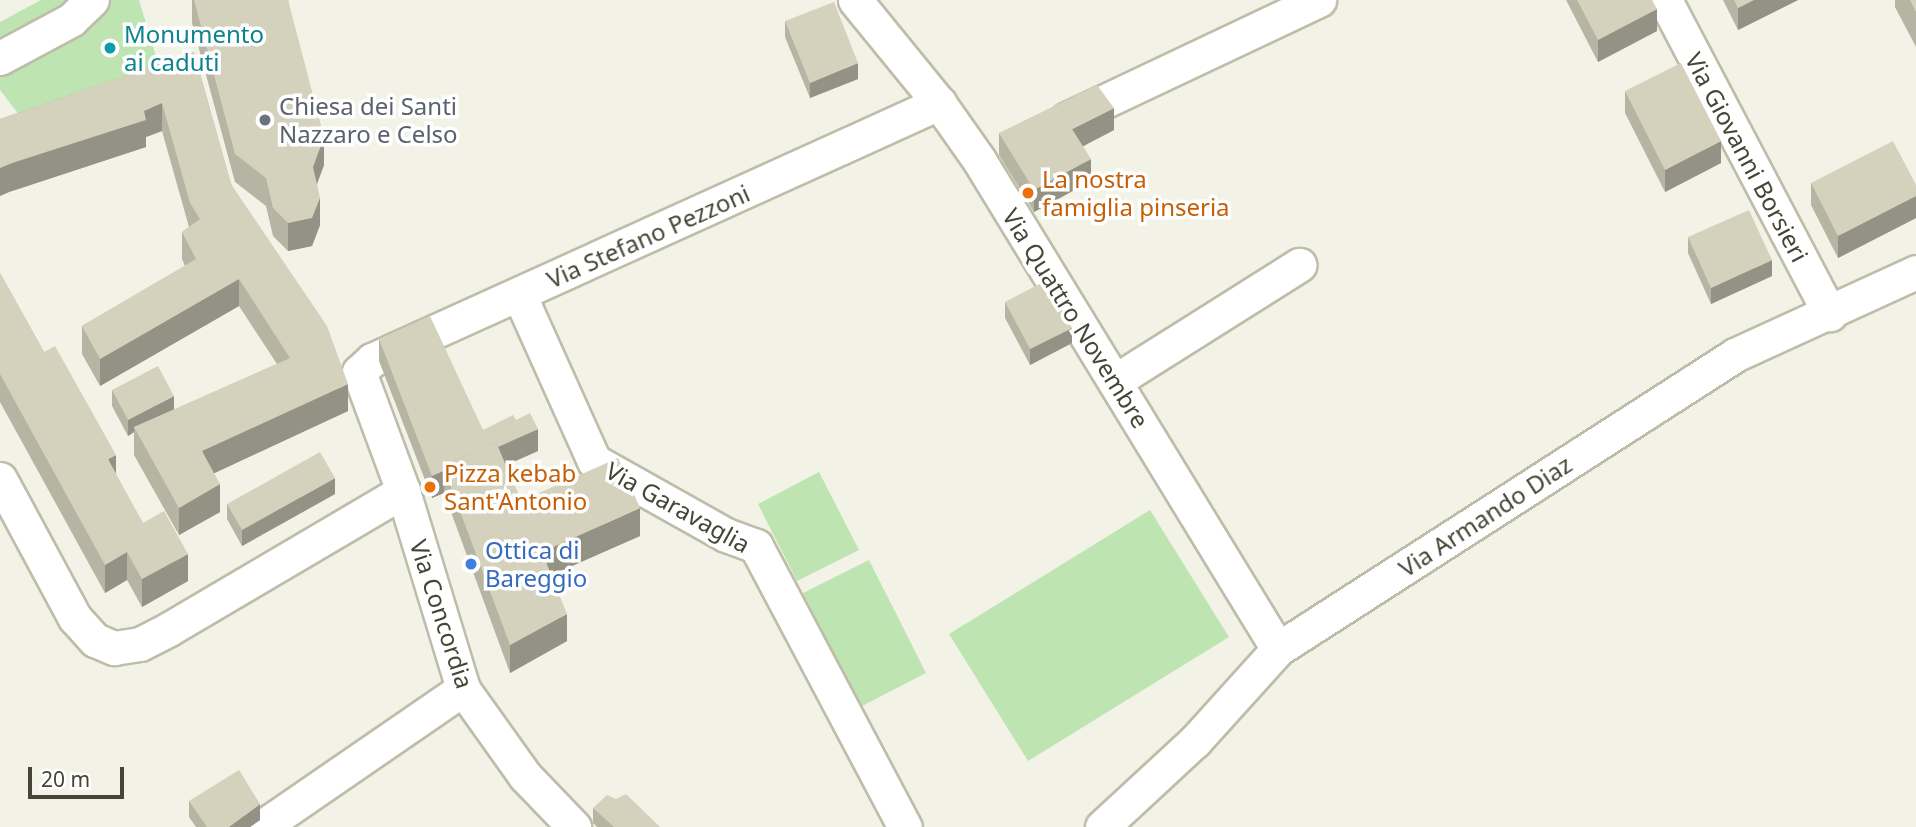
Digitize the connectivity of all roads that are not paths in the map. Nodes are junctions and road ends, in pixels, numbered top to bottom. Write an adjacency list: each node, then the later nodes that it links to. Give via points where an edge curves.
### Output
1 (855, 0): 6 (street, Via Quattro Novembre)
2 (1319, 0): 7 (street)
3 (1665, 0): 11 (street, Via Giovanni Borsieri)
4 (105, 5): 5 (street)
5 (0, 58)
6 (939, 103): 10 (street, Via Stefano Pezzoni); 13 (street, Via Quattro Novembre, via 991,154)
7 (1041, 131)
8 (1299, 265): 13 (street)
9 (1916, 272): 11 (street, Via Armando Diaz)
10 (519, 294): 12 (street, Via Stefano Pezzoni, via 372,360); 20 (street, Via Garavaglia, via 594,461 726,535 756,546)
11 (1830, 314): 16 (street, Via Armando Diaz, via 1735,355)
12 (348, 364): 15 (street, Via Concordia)
13 (1115, 382): 16 (street, Via Quattro Novembre)
14 (0, 479): 15 (street, via 75,618 94,640 114,648 140,644 169,629)
15 (403, 491): 17 (street, Via Concordia)
16 (1278, 649): 21 (street, Via Armando Diaz, via 1195,741)
17 (463, 689): 18 (street); 19 (street, Via Concordia, via 526,776)
18 (262, 827)
19 (574, 827)
20 (905, 827)
21 (1102, 827)

